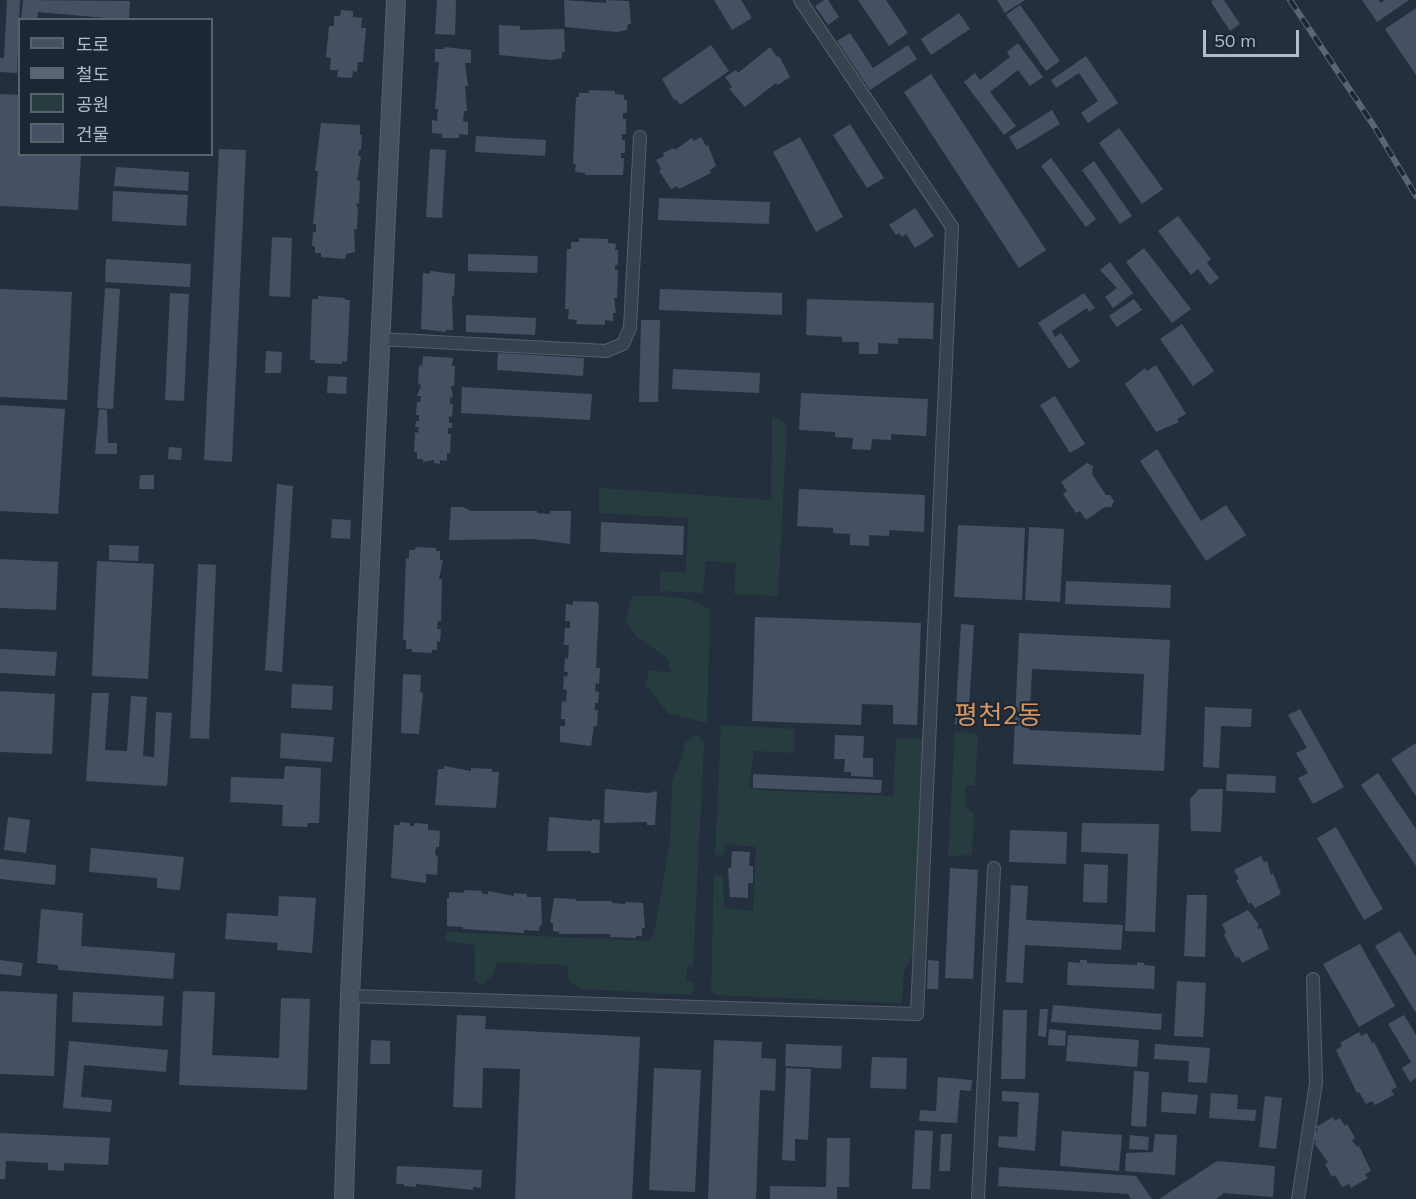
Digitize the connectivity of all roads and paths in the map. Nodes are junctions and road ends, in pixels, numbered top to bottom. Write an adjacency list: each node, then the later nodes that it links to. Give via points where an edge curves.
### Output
1 (396, 0): 4 (street)
2 (800, 0): 7 (street, via 952,227 917,1014)
3 (640, 137): 4 (street, via 630,328 623,344 606,351)
4 (380, 339): 7 (street)
5 (994, 868): 9 (street)
6 (1314, 979): 10 (street, via 1316,1083)
7 (350, 996): 8 (street)
8 (344, 1199)
9 (978, 1199)
10 (1298, 1199)

